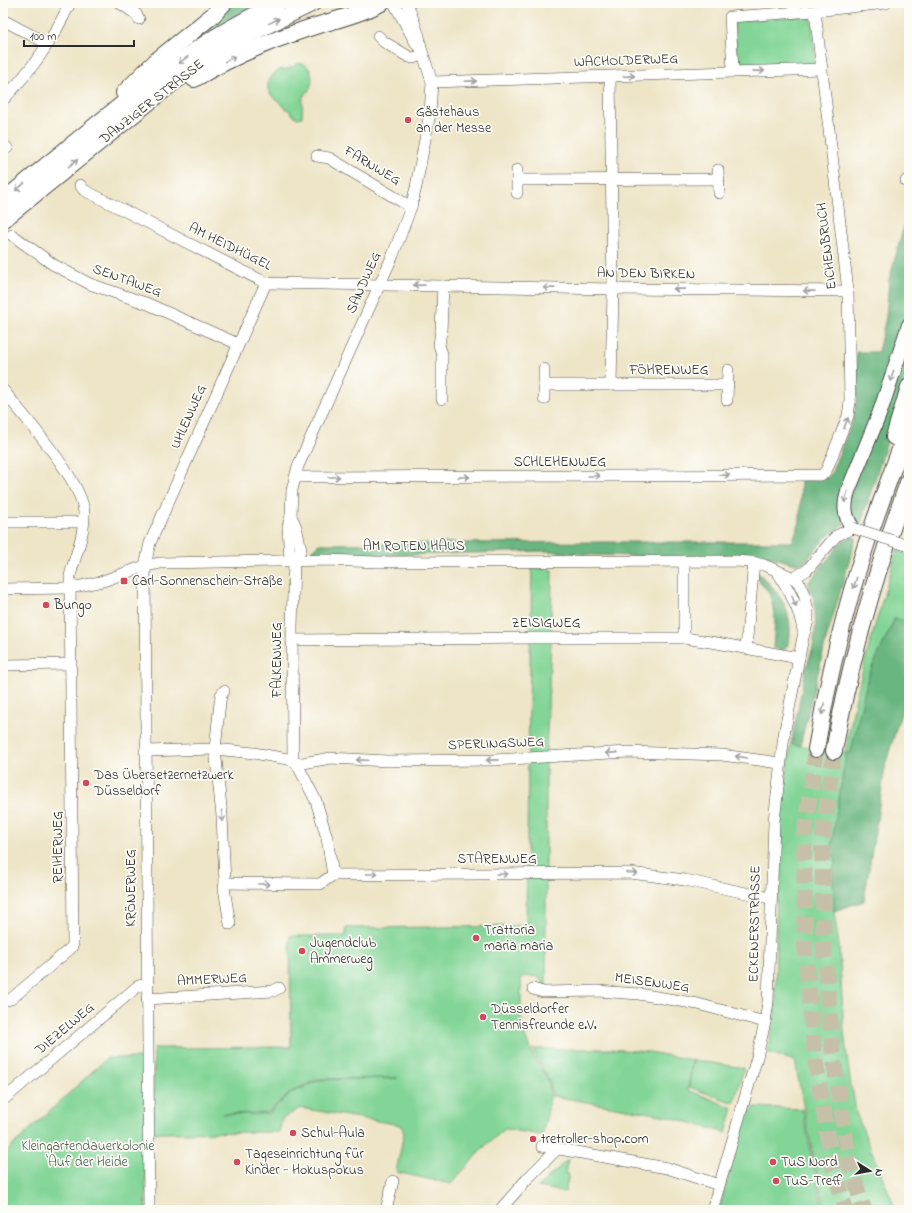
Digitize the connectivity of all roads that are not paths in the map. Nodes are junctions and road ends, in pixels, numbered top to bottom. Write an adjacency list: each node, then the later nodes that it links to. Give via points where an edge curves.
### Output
1 (70, 3): 14 (street)
2 (120, 3): 11 (street)
3 (224, 3): 22 (highway, via 136,81 113,104)
4 (278, 3): 22 (highway, DANZIGER STRASSE, one-way to 22, via 215,37)
5 (313, 3): 20 (highway, DANZIGER STRASSE, one-way to 5, via 235,42)
6 (381, 3): 20 (highway, one-way to 6, via 184,85 216,66 266,43)
7 (394, 3): 15 (street, SANDWEG)
8 (407, 3): 15 (street, SANDWEG, via 420,36)
9 (886, 3): 10 (street)
10 (815, 11): 16 (street, EICHENBRUCH); 17 (street, via 730,17)
11 (139, 19)
12 (3, 20): 14 (street)
13 (378, 36): 15 (street, via 409,57 413,58)
14 (48, 44): 21 (street, via 35,64)
15 (422, 52): 19 (street, SANDWEG)
16 (821, 69): 17 (street, WACHOLDERWEG, one-way to 16); 36 (street, EICHENBRUCH)
17 (733, 71): 18 (street, WACHOLDERWEG, one-way to 17)
18 (610, 77): 19 (street, WACHOLDERWEG, one-way to 18); 24 (street, FÖHRENWEG)
19 (432, 82): 29 (street, SANDWEG, via 424,149)
20 (170, 85): 30 (highway, DANZIGER STRASSE, one-way to 20)
21 (3, 100)
22 (105, 119): 28 (highway, DANZIGER STRASSE, one-way to 28)
23 (317, 156): 29 (street, FARNWEG, via 329,158)
24 (611, 180): 26 (street, via 517,175); 27 (street, via 718,175); 35 (street, FÖHRENWEG)
25 (80, 185): 32 (street, AM HEIDHÜGEL, via 84,190)
26 (517, 193)
27 (718, 193)
28 (3, 201)
29 (411, 207): 33 (street, SANDWEG)
30 (3, 220)
31 (12, 235): 38 (street, SENTAWEG, via 54,265 90,284 148,304)
32 (266, 283): 33 (street, AM HEIDHÜGEL); 38 (street, UHLENWEG)
33 (380, 284): 34 (street, AN DEN BIRKEN, one-way to 33); 51 (street, SANDWEG)
34 (443, 286): 35 (street, AN DEN BIRKEN, one-way to 34); 46 (street, via 442,331 439,345 442,354)
35 (613, 289): 36 (street, AN DEN BIRKEN, one-way to 35); 42 (street, FÖHRENWEG)
36 (848, 291): 50 (street, EICHENBRUCH, one-way to 36, via 848,416 850,401)
37 (909, 325): 58 (main road, one-way to 58, via 880,412 844,502 844,510)
38 (238, 344): 65 (street, UHLENWEG, via 150,543)
39 (544, 369): 41 (street)
40 (728, 370): 43 (street, FÖHRENWEG)
41 (544, 384): 42 (street, FÖHRENWEG); 47 (street)
42 (611, 385): 43 (street, FÖHRENWEG)
43 (728, 385): 48 (street, FÖHRENWEG)
44 (909, 387): 53 (highway, via 889,456)
45 (3, 390): 57 (street, via 66,472 81,500)
46 (442, 399)
47 (544, 399)
48 (728, 400)
49 (909, 424): 53 (highway)
50 (824, 473): 51 (street, SCHLEHENWEG, one-way to 50)
51 (295, 477): 55 (street, SANDWEG)
52 (909, 480): 67 (highway)
53 (884, 495): 80 (highway, one-way to 80, via 866,546 840,637)
54 (909, 506): 67 (highway, via 891,559)
55 (291, 516): 60 (street, SANDWEG); 61 (street, SANDWEG, via 288,526)
56 (3, 522): 57 (street)
57 (83, 522): 69 (street, via 70,576)
58 (852, 527): 59 (street, bridge); 68 (street, via 836,536 807,570)
59 (908, 546)
60 (301, 549): 61 (street); 62 (street, via 322,555)
61 (293, 560): 62 (street, AM ROTEN HAUS); 65 (street, AM ROTEN HAUS, via 160,563); 73 (street, FALKENWEG)
62 (328, 560): 63 (street, AM ROTEN HAUS)
63 (684, 561): 64 (street, AM ROTEN HAUS); 72 (street)
64 (754, 562): 66 (street, AM ROTEN HAUS); 74 (street)
65 (145, 566): 69 (street, AM ROTEN HAUS, via 103,581); 81 (street, KRÖNERWEG)
66 (777, 571): 68 (street, AM ROTEN HAUS); 71 (street, ECKENERSTRASSE, one-way to 71, via 792,594 801,616)
67 (879, 571): 82 (highway, via 852,662)
68 (794, 578): 71 (street, ECKENERSTRASSE, via 802,588 807,604 808,621)
69 (71, 588): 70 (street, AM ROTEN HAUS); 76 (street, REIHERWEG)
70 (3, 589)
71 (804, 634): 75 (street, ECKENERSTRASSE)
72 (684, 638): 73 (street, ZEISIGWEG); 74 (street, ZEISIGWEG)
73 (292, 640): 83 (street, FALKENWEG)
74 (746, 648): 75 (street, ZEISIGWEG)
75 (799, 658): 84 (street, ECKENERSTRASSE)
76 (71, 664): 77 (street); 93 (street, REIHERWEG, via 73,944)
77 (3, 665)
78 (224, 691): 79 (street, via 221,695)
79 (215, 749): 81 (street, SPERLINGSWEG); 83 (street, SPERLINGSWEG, via 254,753); 86 (street, one-way to 86)
80 (816, 749)
81 (145, 751): 89 (street, KRÖNERWEG)
82 (834, 751)
83 (295, 762): 84 (street, SPERLINGSWEG, one-way to 83, via 722,755 627,752 494,760 387,761 331,758); 85 (street, FALKENWEG, via 316,801 327,838)
84 (780, 763): 87 (street, ECKENERSTRASSE)
85 (333, 875): 86 (street, STARENWEG, one-way to 85, via 320,884); 87 (street, STARENWEG, one-way to 87, via 630,873 685,880)
86 (225, 883): 88 (street)
87 (770, 898): 94 (street, ECKENERSTRASSE)
88 (230, 924)
89 (147, 984): 92 (street, KRÖNERWEG); 95 (street, DIEZELWEG, via 138,986)
90 (279, 988): 92 (street, AMMERWEG, via 273,991)
91 (533, 989): 94 (street, MEISENWEG, via 542,992 597,991 639,994 698,1004)
92 (147, 999): 100 (street, KRÖNERWEG)
93 (6, 1001)
94 (765, 1022): 99 (street, ECKENERSTRASSE)
95 (3, 1100)
96 (542, 1146): 97 (street)
97 (557, 1149): 99 (street, via 667,1168); 102 (street, via 527,1178)
98 (393, 1181): 101 (street)
99 (719, 1185): 103 (street, ECKENERSTRASSE)
100 (149, 1210)
101 (386, 1210)
102 (500, 1210)
103 (712, 1210)

